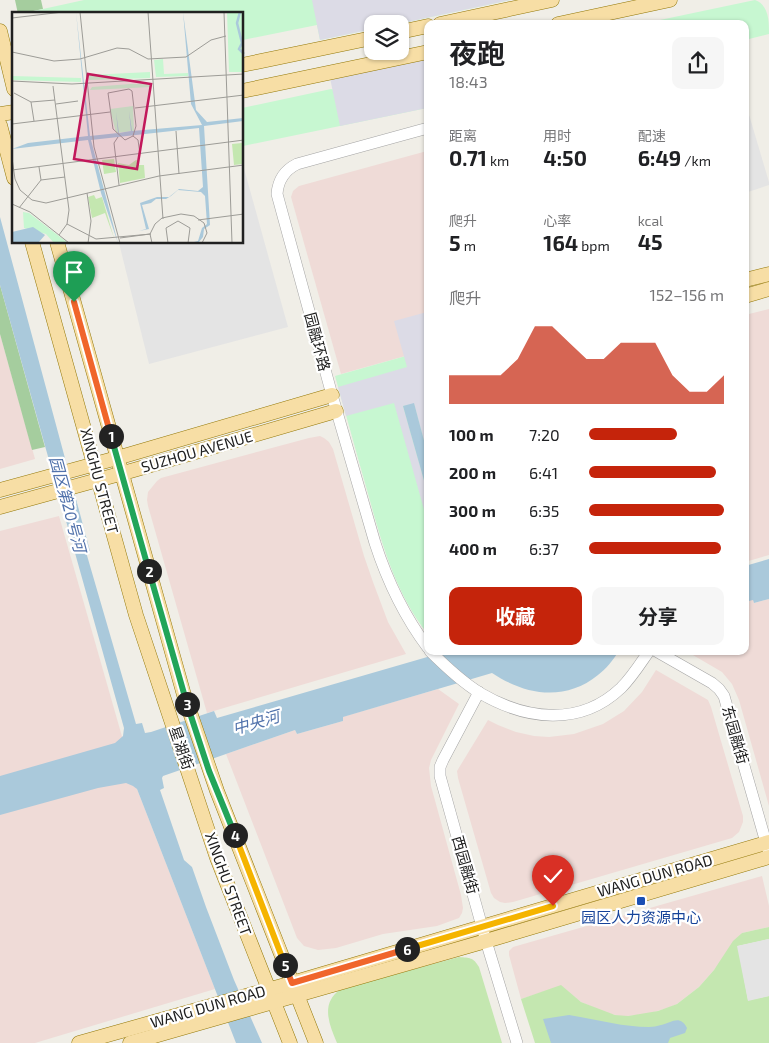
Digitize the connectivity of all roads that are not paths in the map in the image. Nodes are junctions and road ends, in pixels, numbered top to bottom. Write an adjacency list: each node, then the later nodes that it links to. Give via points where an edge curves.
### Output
1 (552, 0): 3 (main road)
2 (670, 0): 4 (main road)
3 (459, 20)
4 (577, 20)
5 (424, 27): 6 (main road)
6 (409, 30)
7 (0, 31): 11 (main road)
8 (364, 40): 10 (main road)
9 (424, 53): 12 (main road)
10 (244, 65)
11 (12, 81)
12 (244, 91)
13 (424, 129): 22 (street, 园融环路, via 296,164 284,173 278,185 277,198)
14 (4, 135): 15 (main road)
15 (12, 169)
16 (33, 244): 25 (main road, XINGHU STREET)
17 (58, 244): 24 (main road, XINGHU STREET)
18 (769, 274): 19 (main road)
19 (749, 279)
20 (769, 289): 21 (main road)
21 (749, 295)
22 (332, 395): 23 (street, 园融环路); 24 (main road, SUZHOU AVENUE)
23 (336, 411): 26 (main road, SUZHOU AVENUE); 30 (street, 园融环路, via 381,561 399,603)
24 (118, 458): 25 (main road, SUZHOU AVENUE); 26 (main road, XINGHU STREET)
25 (94, 464): 27 (main road, XINGHU STREET); 28 (main road, SUZHOU AVENUE)
26 (122, 474): 27 (main road, SUZHOU AVENUE); 35 (main road, XINGHU STREET)
27 (98, 480): 29 (main road, SUZHOU AVENUE); 36 (main road, XINGHU STREET, via 136,615)
28 (0, 490)
29 (0, 507)
30 (424, 642)
31 (434, 655): 34 (street)
32 (645, 655): 34 (street, via 632,676 616,692 577,712 554,716 531,713)
33 (663, 655): 38 (street, 东园融街, via 712,683 724,696)
34 (479, 692): 39 (street, 西园融街, via 443,760 440,776)
35 (189, 712): 41 (main road, 星湖街)
36 (171, 718): 37 (main road, 星湖街)
37 (191, 778): 42 (main road, XINGHU STREET, via 217,858)
38 (768, 849): 39 (main road, WANG DUN ROAD); 40 (main road, WANG DUN ROAD)
39 (482, 927): 40 (street, 西园融街); 41 (main road, WANG DUN ROAD)
40 (486, 941): 41 (main road, WANG DUN ROAD); 48 (street, 西园融街)
41 (294, 989): 42 (main road, WANG DUN ROAD); 47 (main road, 星湖街)
42 (271, 996): 43 (main road, WANG DUN ROAD); 46 (main road)
43 (216, 1012): 44 (main road, WANG DUN ROAD); 45 (main road, WANG DUN ROAD)
44 (79, 1043)
45 (130, 1043)
46 (290, 1043)
47 (316, 1043)
48 (517, 1043)

